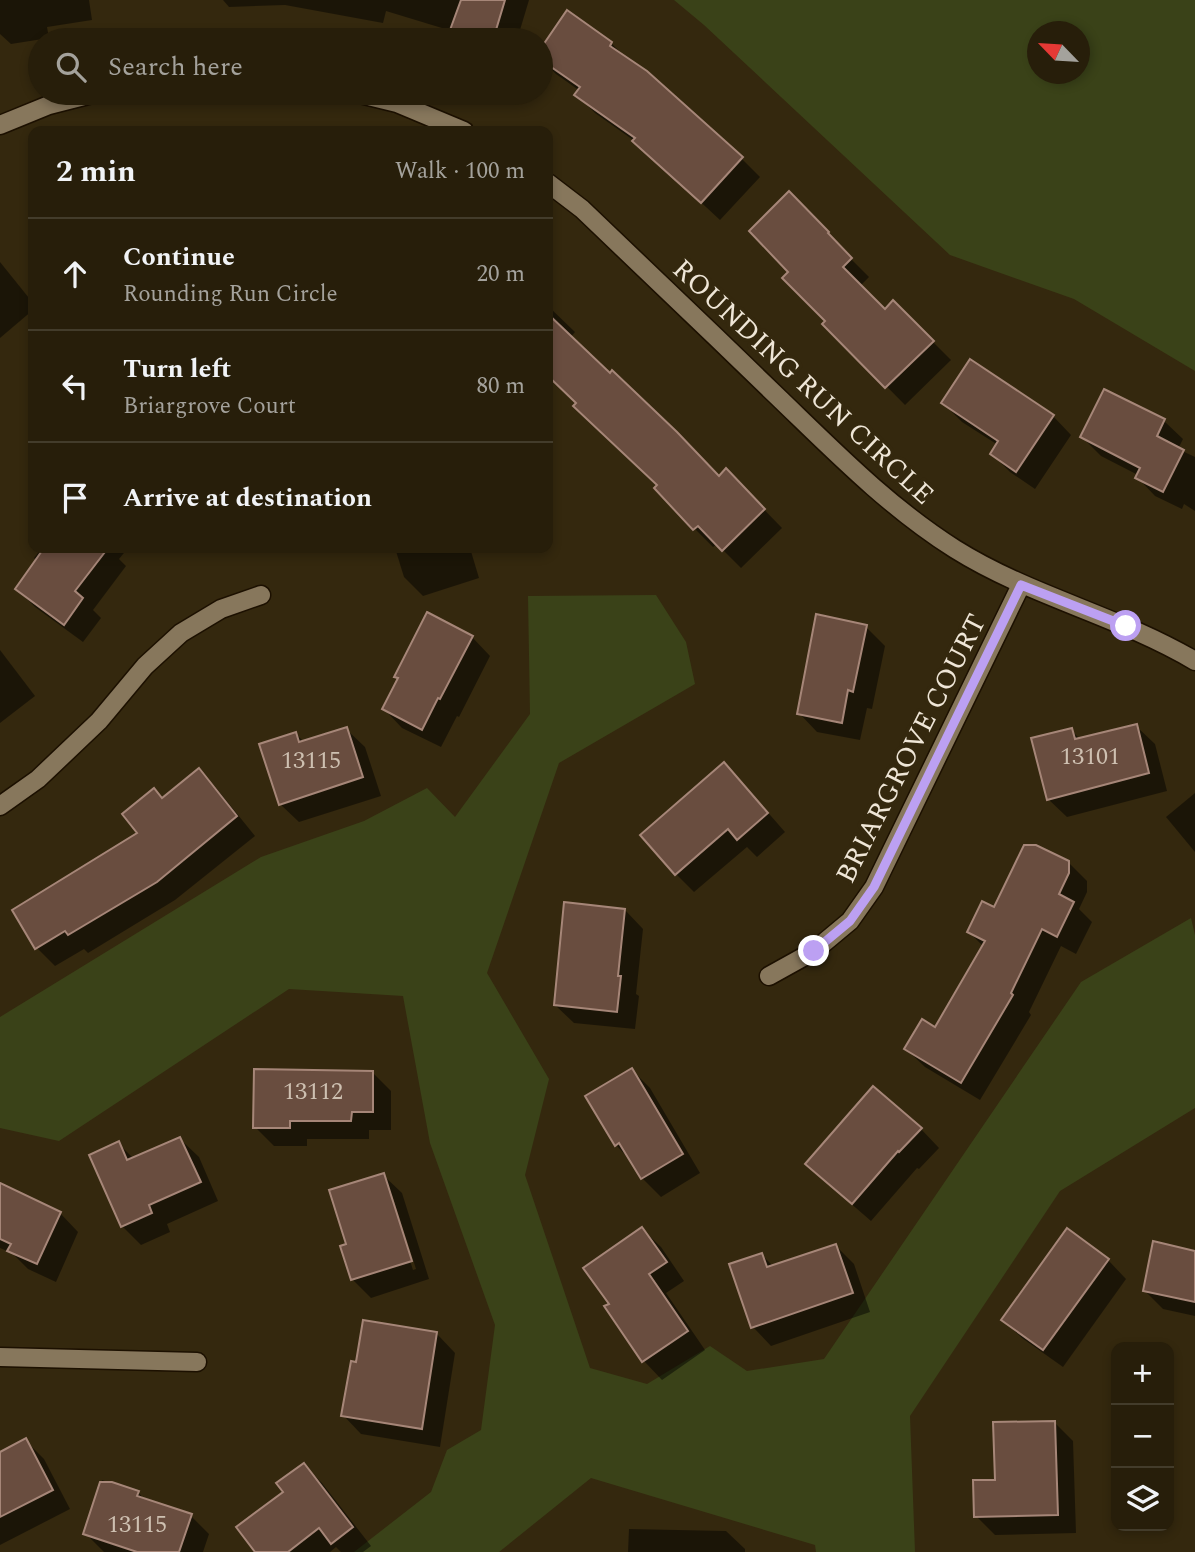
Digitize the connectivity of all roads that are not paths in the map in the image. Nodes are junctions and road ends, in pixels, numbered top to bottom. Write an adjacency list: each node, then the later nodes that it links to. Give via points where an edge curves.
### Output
1 (49, 105): 3 (street)
2 (402, 105): 4 (street)
3 (0, 125)
4 (452, 126)
5 (553, 187): 6 (street, ROUNDING RUN CIRCLE, via 582,209 891,503 955,549)
6 (1021, 585): 8 (street, ROUNDING RUN CIRCLE, via 1126,626); 10 (street, BRIARGROVE COURT, via 874,887 850,921 814,951)
7 (261, 595): 9 (street, via 221,609 181,633 145,666 99,721 38,779)
8 (1195, 661)
9 (0, 806)
10 (769, 976)
11 (0, 1357): 12 (street)
12 (197, 1362)

